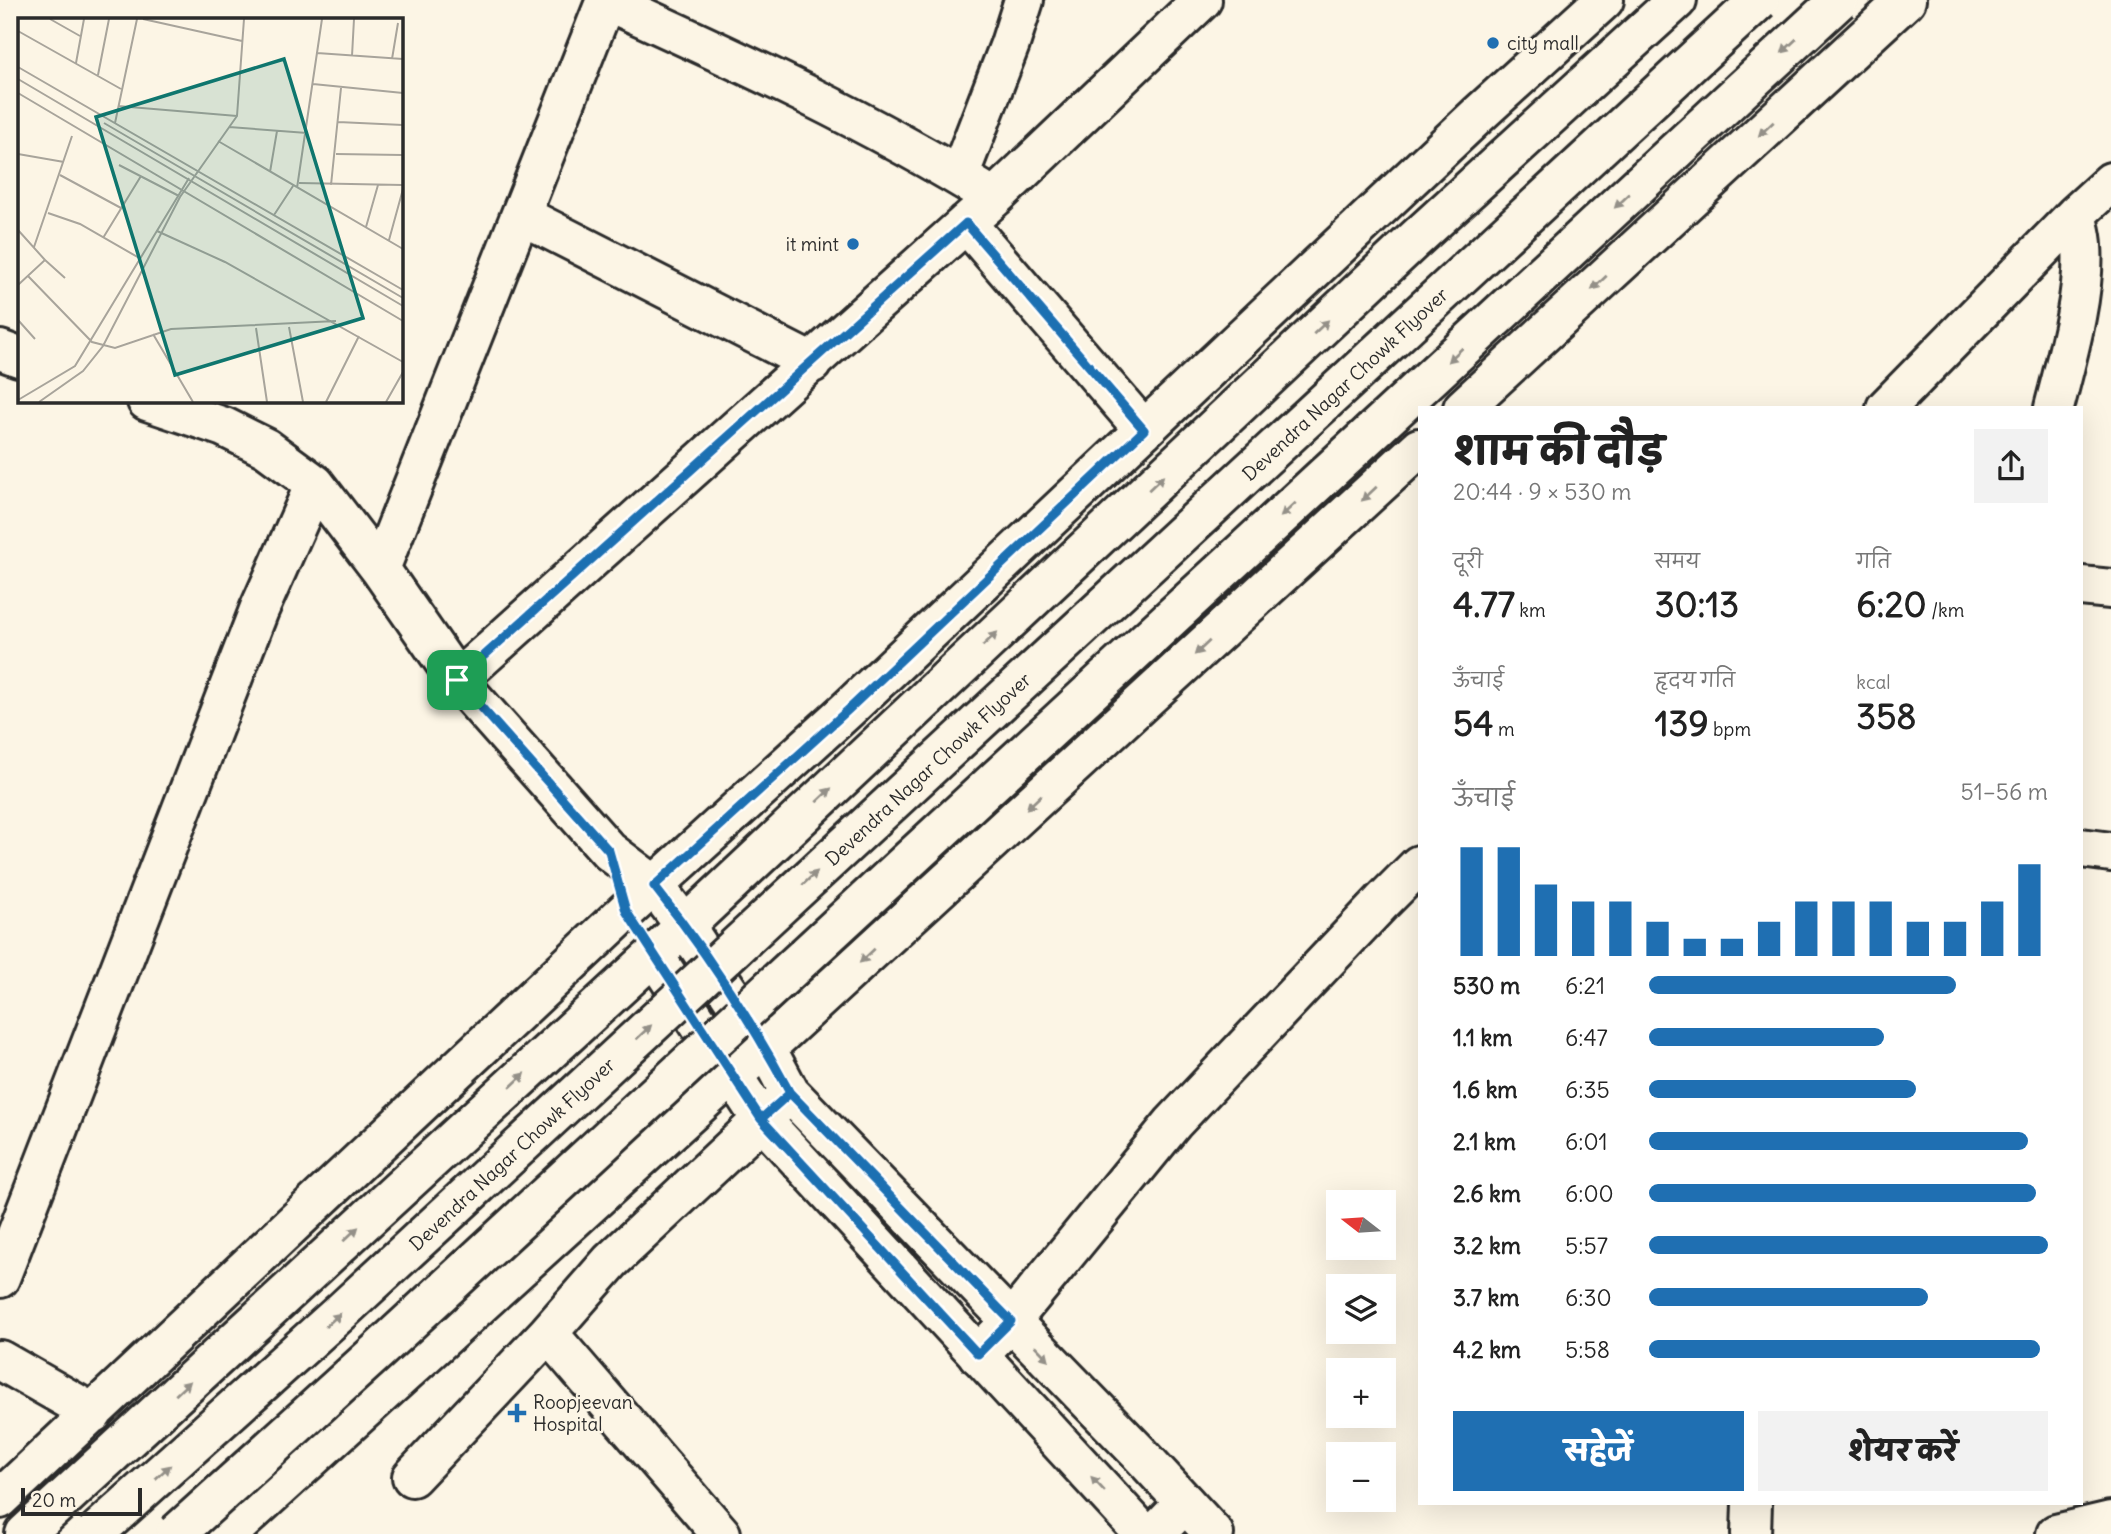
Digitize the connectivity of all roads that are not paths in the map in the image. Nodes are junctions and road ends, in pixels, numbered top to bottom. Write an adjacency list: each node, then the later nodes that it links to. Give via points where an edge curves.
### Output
1 (605, 0): 9 (main road, via 783,82); 13 (main road)
2 (1024, 0): 9 (main road)
3 (1202, 0): 11 (main road)
4 (1604, 0): 22 (main road)
5 (1677, 0): 35 (main road, one-way to 5, via 1412,242)
6 (1759, 0): 53 (main road, Devendra Nagar Chowk Flyover, one-way to 6, bridge, via 342,1311)
7 (1839, 0): 54 (main road, one-way to 54, bridge)
8 (1906, 0): 19 (main road, one-way to 19)
9 (959, 176): 11 (main road)
10 (2111, 182): 12 (main road)
11 (994, 198): 14 (main road)
12 (2076, 214): 20 (main road); 21 (main road, via 2082,272)
13 (521, 215): 17 (main road); 25 (main road)
14 (966, 223): 17 (main road); 22 (main road)
15 (0, 350): 16 (main road)
16 (18, 357)
17 (812, 363): 28 (main road)
18 (150, 402): 24 (main road, via 224,427 265,448)
19 (1465, 406)
20 (1888, 406)
21 (2054, 406)
22 (1144, 430): 33 (main road)
23 (1418, 449): 37 (main road, one-way to 37)
24 (315, 484): 25 (main road); 41 (main road, via 259,610)
25 (380, 569): 28 (main road)
26 (2083, 586): 27 (main road)
27 (2111, 589)
28 (457, 680): 30 (main road)
29 (2083, 848): 31 (main road)
30 (609, 851): 33 (main road); 34 (main road)
31 (2111, 852)
32 (1418, 866): 42 (main road, via 1173,1123)
33 (654, 886): 34 (main road); 35 (main road)
34 (626, 911): 36 (main road); 46 (main road)
35 (685, 926): 36 (main road); 37 (main road)
36 (654, 955): 38 (main road); 52 (main road, one-way to 36)
37 (766, 1048): 38 (main road); 39 (main road)
38 (731, 1076): 40 (main road); 55 (main road)
39 (790, 1093): 40 (main road); 42 (main road)
40 (761, 1119): 43 (main road, via 611,1261); 44 (main road)
41 (0, 1278)
42 (1011, 1321): 44 (main road); 49 (main road, one-way to 49)
43 (548, 1333): 47 (main road); 56 (main road)
44 (978, 1354): 57 (main road, one-way to 44)
45 (0, 1360): 46 (main road)
46 (93, 1413): 48 (main road)
47 (412, 1477)
48 (0, 1499)
49 (1185, 1503): 58 (main road); 59 (main road)
50 (1752, 1505): 60 (main road)
51 (2111, 1521): 61 (main road)
52 (25, 1534)
53 (94, 1534)
54 (176, 1534)
55 (228, 1534)
56 (721, 1534)
57 (1144, 1534)
58 (1155, 1534)
59 (1214, 1534)
60 (1751, 1534)
61 (2056, 1534)

